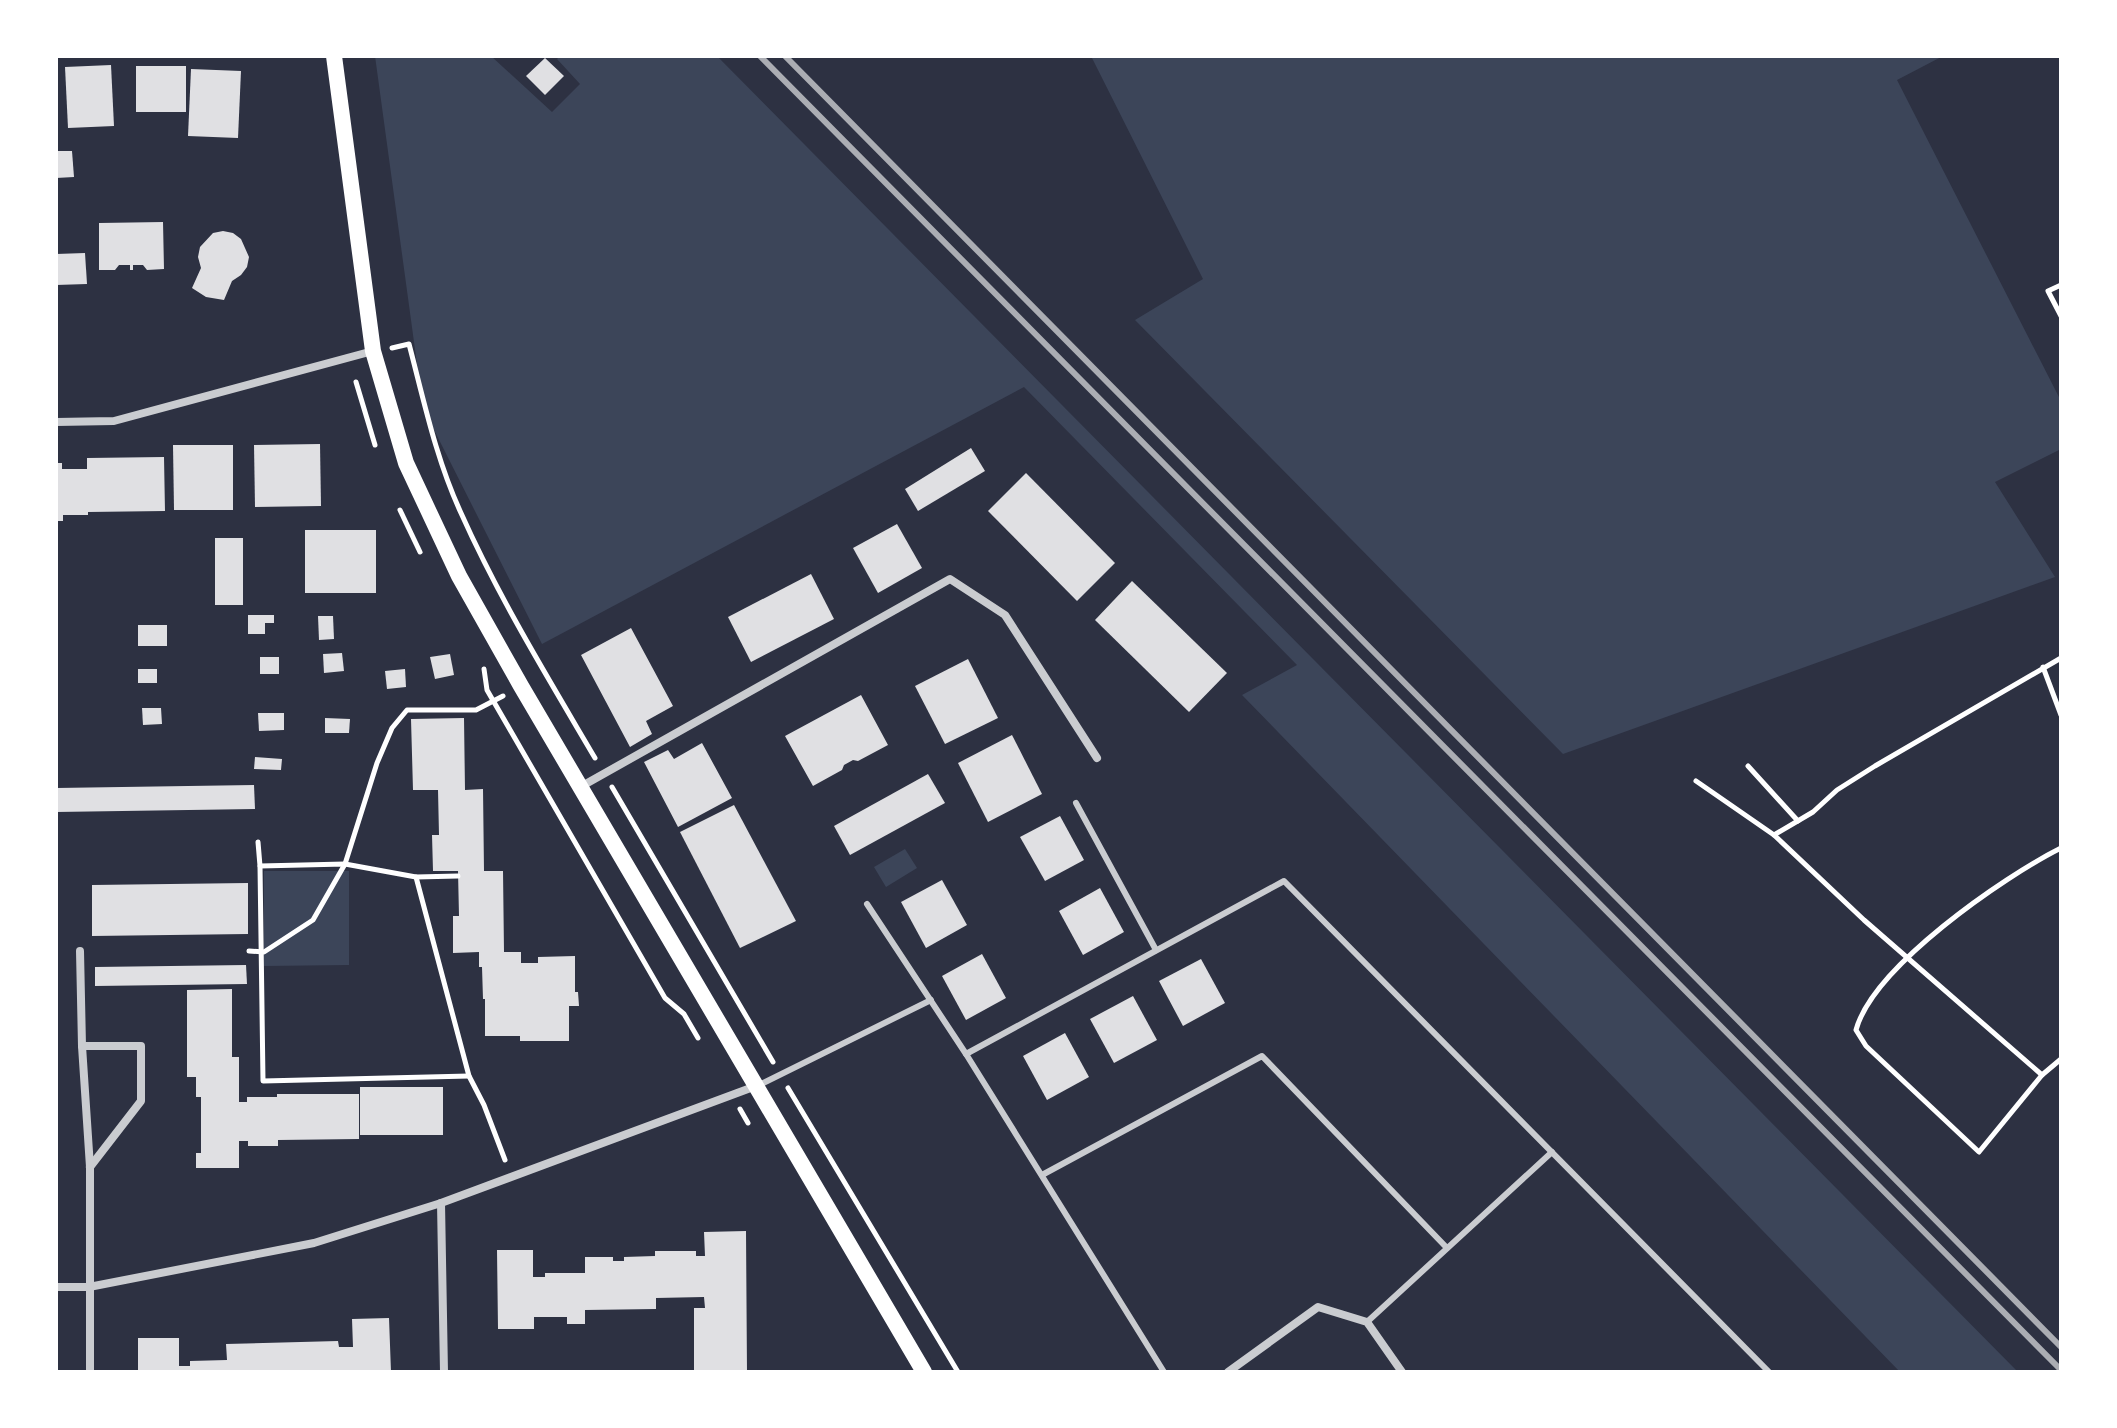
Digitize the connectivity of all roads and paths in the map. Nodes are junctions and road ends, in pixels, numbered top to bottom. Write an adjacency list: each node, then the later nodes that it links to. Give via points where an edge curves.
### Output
1 (334, 56): 4 (main road)
2 (2061, 285): 3 (path, via 2048,291)
3 (2061, 316)
4 (373, 351): 5 (street, via 114,421); 8 (main road, via 406,463 459,576); 12 (path, via 409,344 460,512 524,637)
5 (56, 422)
6 (2061, 658): 7 (path)
7 (2043, 667): 9 (path); 16 (path, via 1875,766)
8 (521, 686): 14 (main road); 20 (path, via 476,710 407,710 392,728 377,763)
9 (2061, 715)
10 (1097, 758): 12 (street, via 1005,615 950,579)
11 (1748, 766): 16 (path)
12 (604, 773): 14 (street); 34 (path)
13 (1696, 781): 17 (path)
14 (582, 786): 37 (main road)
15 (1076, 803): 25 (lane)
16 (1798, 821): 17 (path)
17 (1774, 835): 29 (path)
18 (258, 842): 21 (path)
19 (2061, 848): 29 (path, via 1967,906)
20 (345, 864): 21 (path); 23 (path); 28 (path, via 313,920)
21 (260, 866): 28 (path)
22 (458, 876): 23 (path)
23 (416, 877): 36 (path)
24 (867, 904): 30 (lane)
25 (1156, 950): 32 (lane); 38 (lane, via 1284,881)
26 (80, 951): 31 (street)
27 (249, 951): 28 (path)
28 (262, 952): 36 (path, via 263,1081)
29 (1907, 959): 35 (path); 35 (path, via 1860,1016 1856,1030 1866,1046 1979,1152)
30 (931, 1000): 32 (lane); 34 (lane)
31 (82, 1046): 39 (street); 39 (street, via 141,1046 141,1101)
32 (966, 1054): 40 (lane)
33 (2061, 1059): 35 (path)
34 (781, 1075): 37 (lane); 50 (path)
35 (2042, 1075)
36 (469, 1076): 41 (path)
37 (757, 1086): 41 (street); 49 (main road)
38 (1552, 1152): 43 (lane); 54 (lane)
39 (90, 1167): 45 (street)
40 (1042, 1175): 43 (lane, via 1262,1056); 51 (lane)
41 (511, 1177): 42 (street)
42 (441, 1203): 45 (street, via 314,1243); 48 (street)
43 (1447, 1248): 46 (lane)
44 (56, 1287): 45 (street)
45 (89, 1287): 47 (street)
46 (1367, 1322): 52 (street, via 1318,1307); 53 (street)
47 (90, 1372)
48 (444, 1372)
49 (924, 1372)
50 (958, 1372)
51 (1164, 1372)
52 (1228, 1372)
53 (1402, 1372)
54 (1769, 1372)

